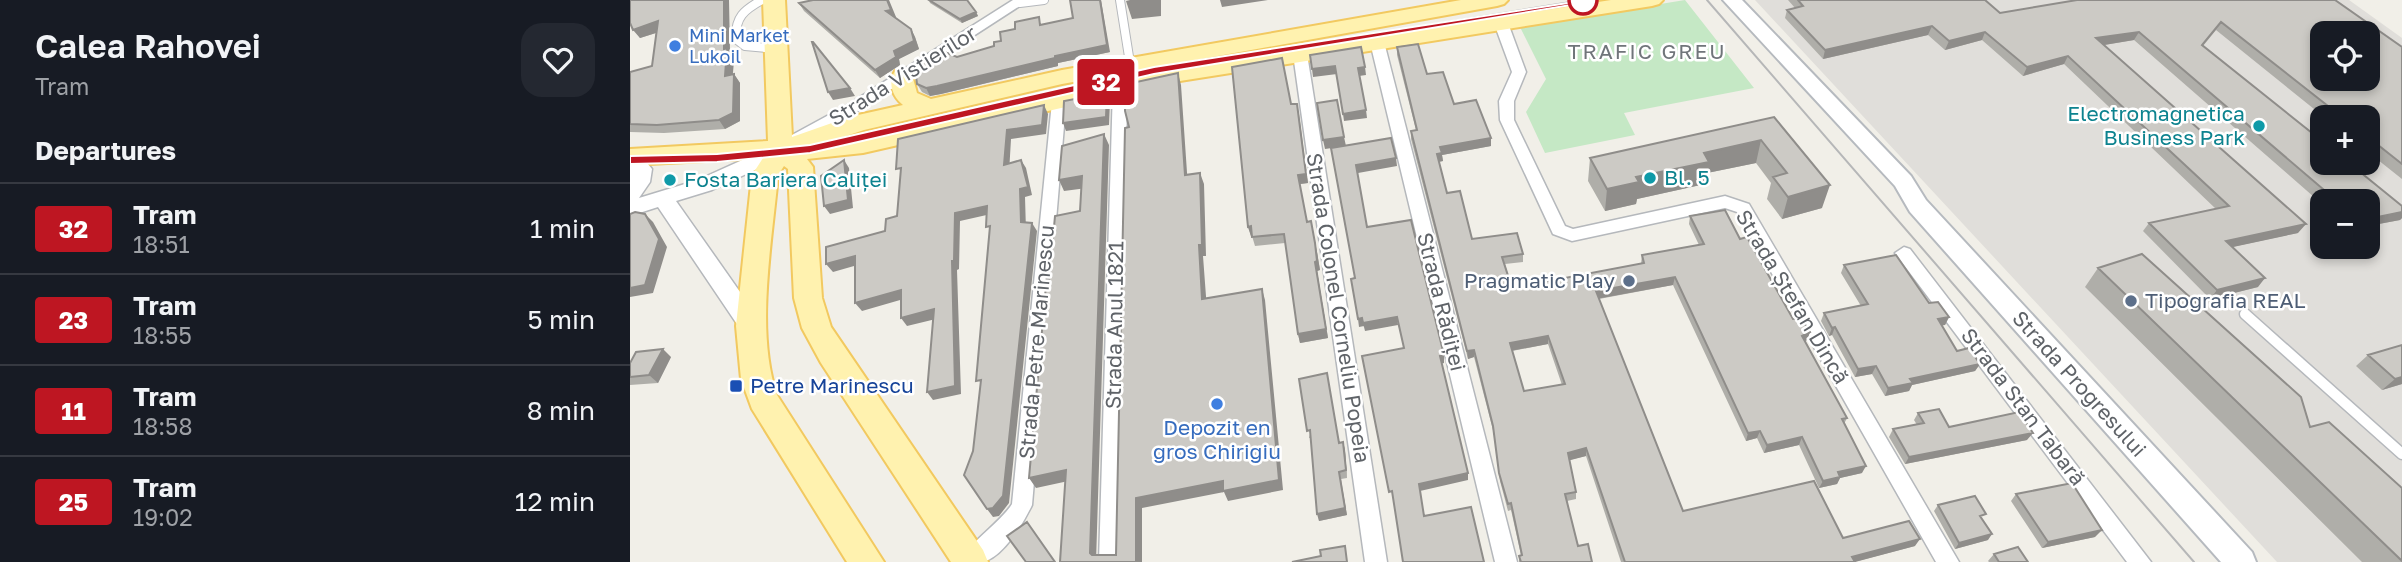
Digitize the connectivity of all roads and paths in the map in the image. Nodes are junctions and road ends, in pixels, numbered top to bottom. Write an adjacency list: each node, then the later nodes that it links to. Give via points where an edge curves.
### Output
1 (762, 0): 13 (lane, via 738,16 736,39 745,46)
2 (774, 0): 13 (main road)
3 (1044, 0): 9 (lane)
4 (1120, 0): 15 (lane)
5 (1497, 0): 10 (main road)
6 (1652, 0): 11 (main road)
7 (1720, 0): 24 (main road, Strada Progresului, via 1888,185)
8 (1732, 0): 24 (main road, Strada Progresului, via 1903,181)
9 (1021, 2): 16 (street, Strada Vistierilor)
10 (1437, 5): 15 (main road)
11 (1501, 23): 12 (main road); 35 (street, Strada Ștefan Dincă, via 1520,69 1505,100 1507,120 1559,230 1572,235 1725,202 1743,208)
12 (1377, 42): 14 (main road); 34 (street, Strada Rădiței)
13 (776, 49): 20 (main road)
14 (1300, 54): 17 (main road); 33 (street, Strada Colonel Corneliu Popeia)
15 (1130, 63): 19 (main road)
16 (903, 76): 19 (main road, via 906,96); 20 (street, Strada Vistierilor)
17 (1120, 87): 18 (main road); 32 (street, Strada Anul 1821)
18 (1059, 102): 20 (main road, via 863,145 815,152); 30 (street, Strada Petre Marinescu, via 1021,505 1003,535)
19 (931, 107): 20 (main road, via 858,123)
20 (782, 149): 21 (main road); 23 (street, via 722,178); 28 (main road, via 765,175); 30 (main road, via 800,167 808,298 817,328)
21 (630, 157): 22 (street, via 642,169 640,182)
22 (630, 194)
23 (663, 198): 25 (street); 28 (street)
24 (1918, 206): 37 (main road, Strada Progresului)
25 (630, 208)
26 (1903, 253): 36 (street, Strada Stan Tabară)
27 (2245, 314): 29 (lane)
28 (751, 327): 31 (main road, via 756,379 763,400)
29 (2402, 454)
30 (970, 561)
31 (867, 562)
32 (1110, 562)
33 (1376, 562)
34 (1506, 562)
35 (1948, 562)
36 (2140, 562)
37 (2241, 562)

